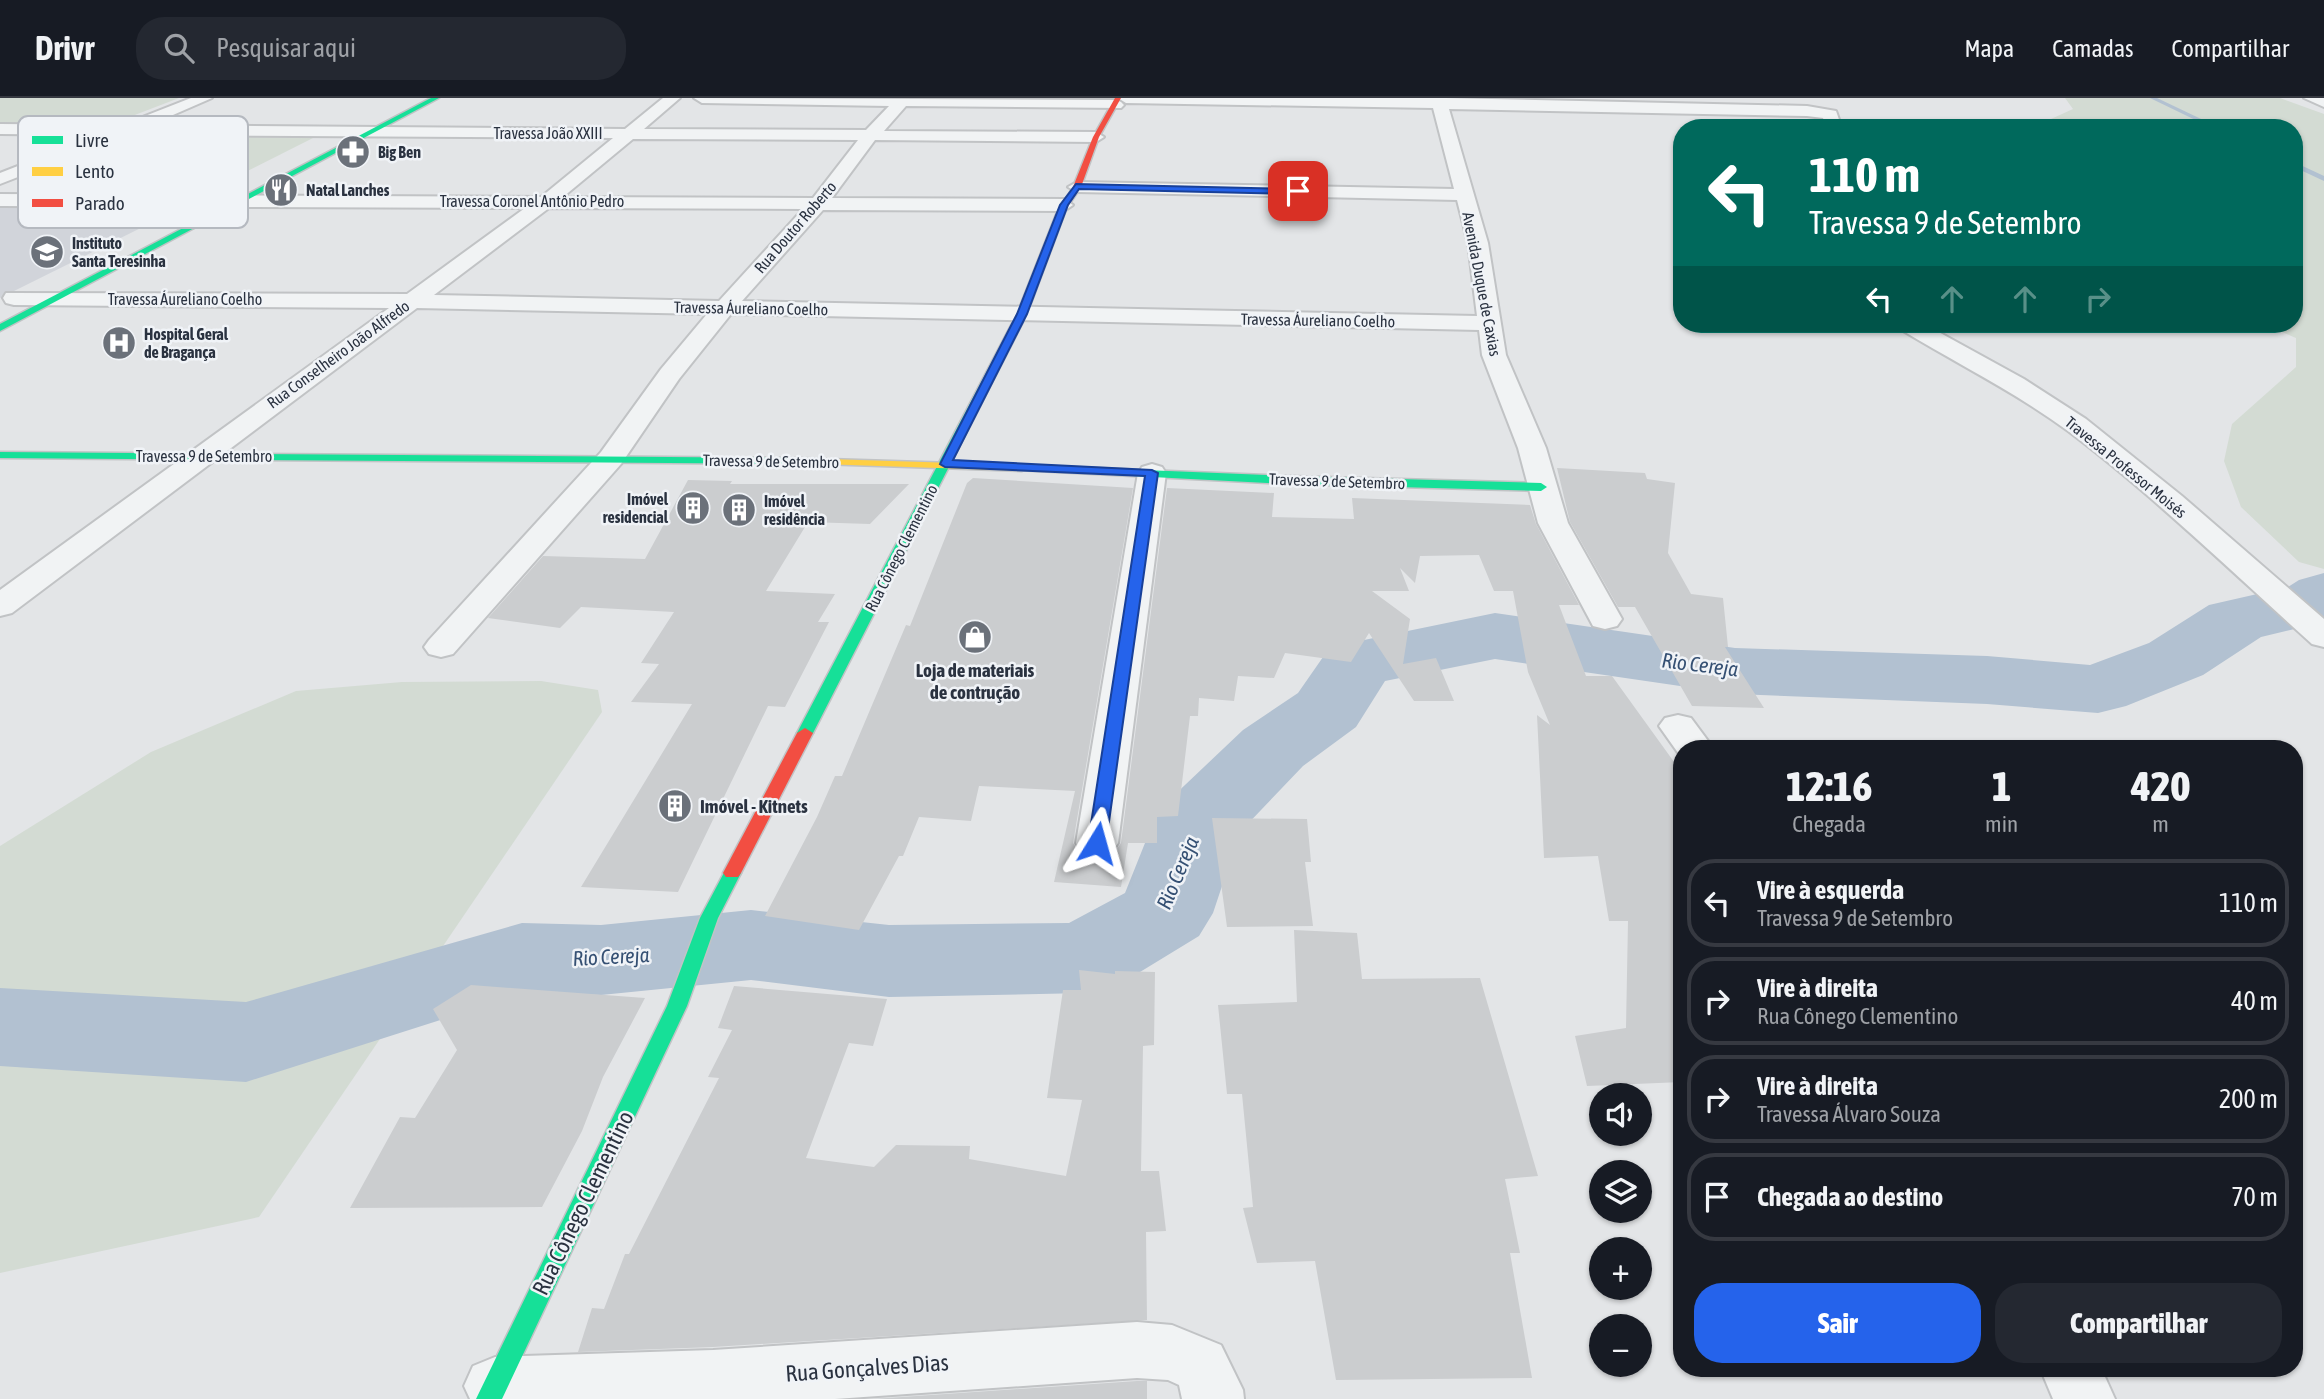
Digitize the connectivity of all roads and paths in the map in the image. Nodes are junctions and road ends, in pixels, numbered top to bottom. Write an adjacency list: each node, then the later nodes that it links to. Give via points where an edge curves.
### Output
1 (204, 98): 12 (street)
2 (415, 98): 17 (street)
3 (436, 98): 18 (street)
4 (672, 98): 19 (street, Rua Conselheiro João Alfredo)
5 (702, 98): 7 (street)
6 (2312, 98): 10 (street)
7 (904, 100): 8 (street); 20 (street, Rua Doutor Roberto)
8 (1120, 100): 9 (street); 21 (street, Rua Cônego Clementino)
9 (1439, 101): 11 (street); 26 (street, Avenida Duque de Caxias)
10 (2324, 102)
11 (1744, 104): 13 (street, via 1825,113)
12 (157, 116)
13 (1832, 119)
14 (0, 129): 15 (street, Travessa João XXIII)
15 (18, 129)
16 (248, 131): 17 (street, Travessa João XXIII)
17 (347, 132): 18 (street, Travessa João XXIII); 24 (street)
18 (370, 132): 19 (street, Travessa João XXIII); 27 (street)
19 (629, 133): 20 (street, Travessa João XXIII); 31 (street, Rua Conselheiro João Alfredo)
20 (871, 135): 21 (street, Travessa João XXIII); 32 (street, Rua Doutor Roberto)
21 (1096, 137): 25 (street, Rua Cônego Clementino)
22 (18, 173): 23 (street)
23 (0, 180)
24 (248, 182)
25 (1076, 187): 26 (street); 33 (street, Rua Cônego Clementino)
26 (1464, 195): 42 (street, Avenida Duque de Caxias, via 1478,243)
27 (248, 197)
28 (0, 200): 29 (street, Travessa Coronel Antônio Pedro)
29 (18, 200)
30 (248, 201): 31 (street, Travessa Coronel Antônio Pedro)
31 (547, 201): 32 (street, Travessa Coronel Antônio Pedro); 38 (street, Rua Conselheiro João Alfredo)
32 (818, 204): 33 (street, Travessa Coronel Antônio Pedro); 40 (street, Rua Doutor Roberto)
33 (1064, 205): 41 (street, Rua Cônego Clementino)
34 (154, 228): 36 (street)
35 (183, 228): 37 (street)
36 (148, 231)
37 (54, 289): 38 (street, Travessa Áureliano Coelho); 39 (street, Travessa Áureliano Coelho); 43 (street)
38 (409, 301): 40 (street, Travessa Áureliano Coelho); 46 (street, Rua Conselheiro João Alfredo)
39 (7, 302)
40 (725, 307): 41 (street, Travessa Áureliano Coelho); 47 (street, Rua Doutor Roberto, via 670,374)
41 (1022, 314): 42 (street, Travessa Áureliano Coelho); 48 (street, Rua Cônego Clementino)
42 (1489, 323): 50 (street, Avenida Duque de Caxias, via 1494,355 1532,448)
43 (0, 328)
44 (1924, 333): 53 (street, Travessa Professor Moisés, via 2030,392 2077,425)
45 (0, 455): 46 (street, Travessa 9 de Setembro)
46 (198, 456): 47 (street, Travessa 9 de Setembro); 51 (street, Rua Conselheiro João Alfredo)
47 (611, 458): 48 (street, Travessa 9 de Setembro); 54 (street, Rua Doutor Roberto)
48 (945, 464): 49 (street, Travessa 9 de Setembro); 57 (street, Rua Cônego Clementino, via 709,918 677,1006)
49 (1152, 473): 50 (street, Travessa 9 de Setembro); 55 (street)
50 (1541, 487): 52 (street, Avenida Duque de Caxias, via 1553,523)
51 (0, 606)
52 (1605, 619)
53 (2324, 637)
54 (441, 647)
55 (1097, 843)
56 (2074, 1377): 59 (street)
57 (492, 1393): 58 (street, Rua Gonçalves Dias, via 1138,1349 1172,1353 1200,1365)
58 (1213, 1399)
59 (2084, 1399)

